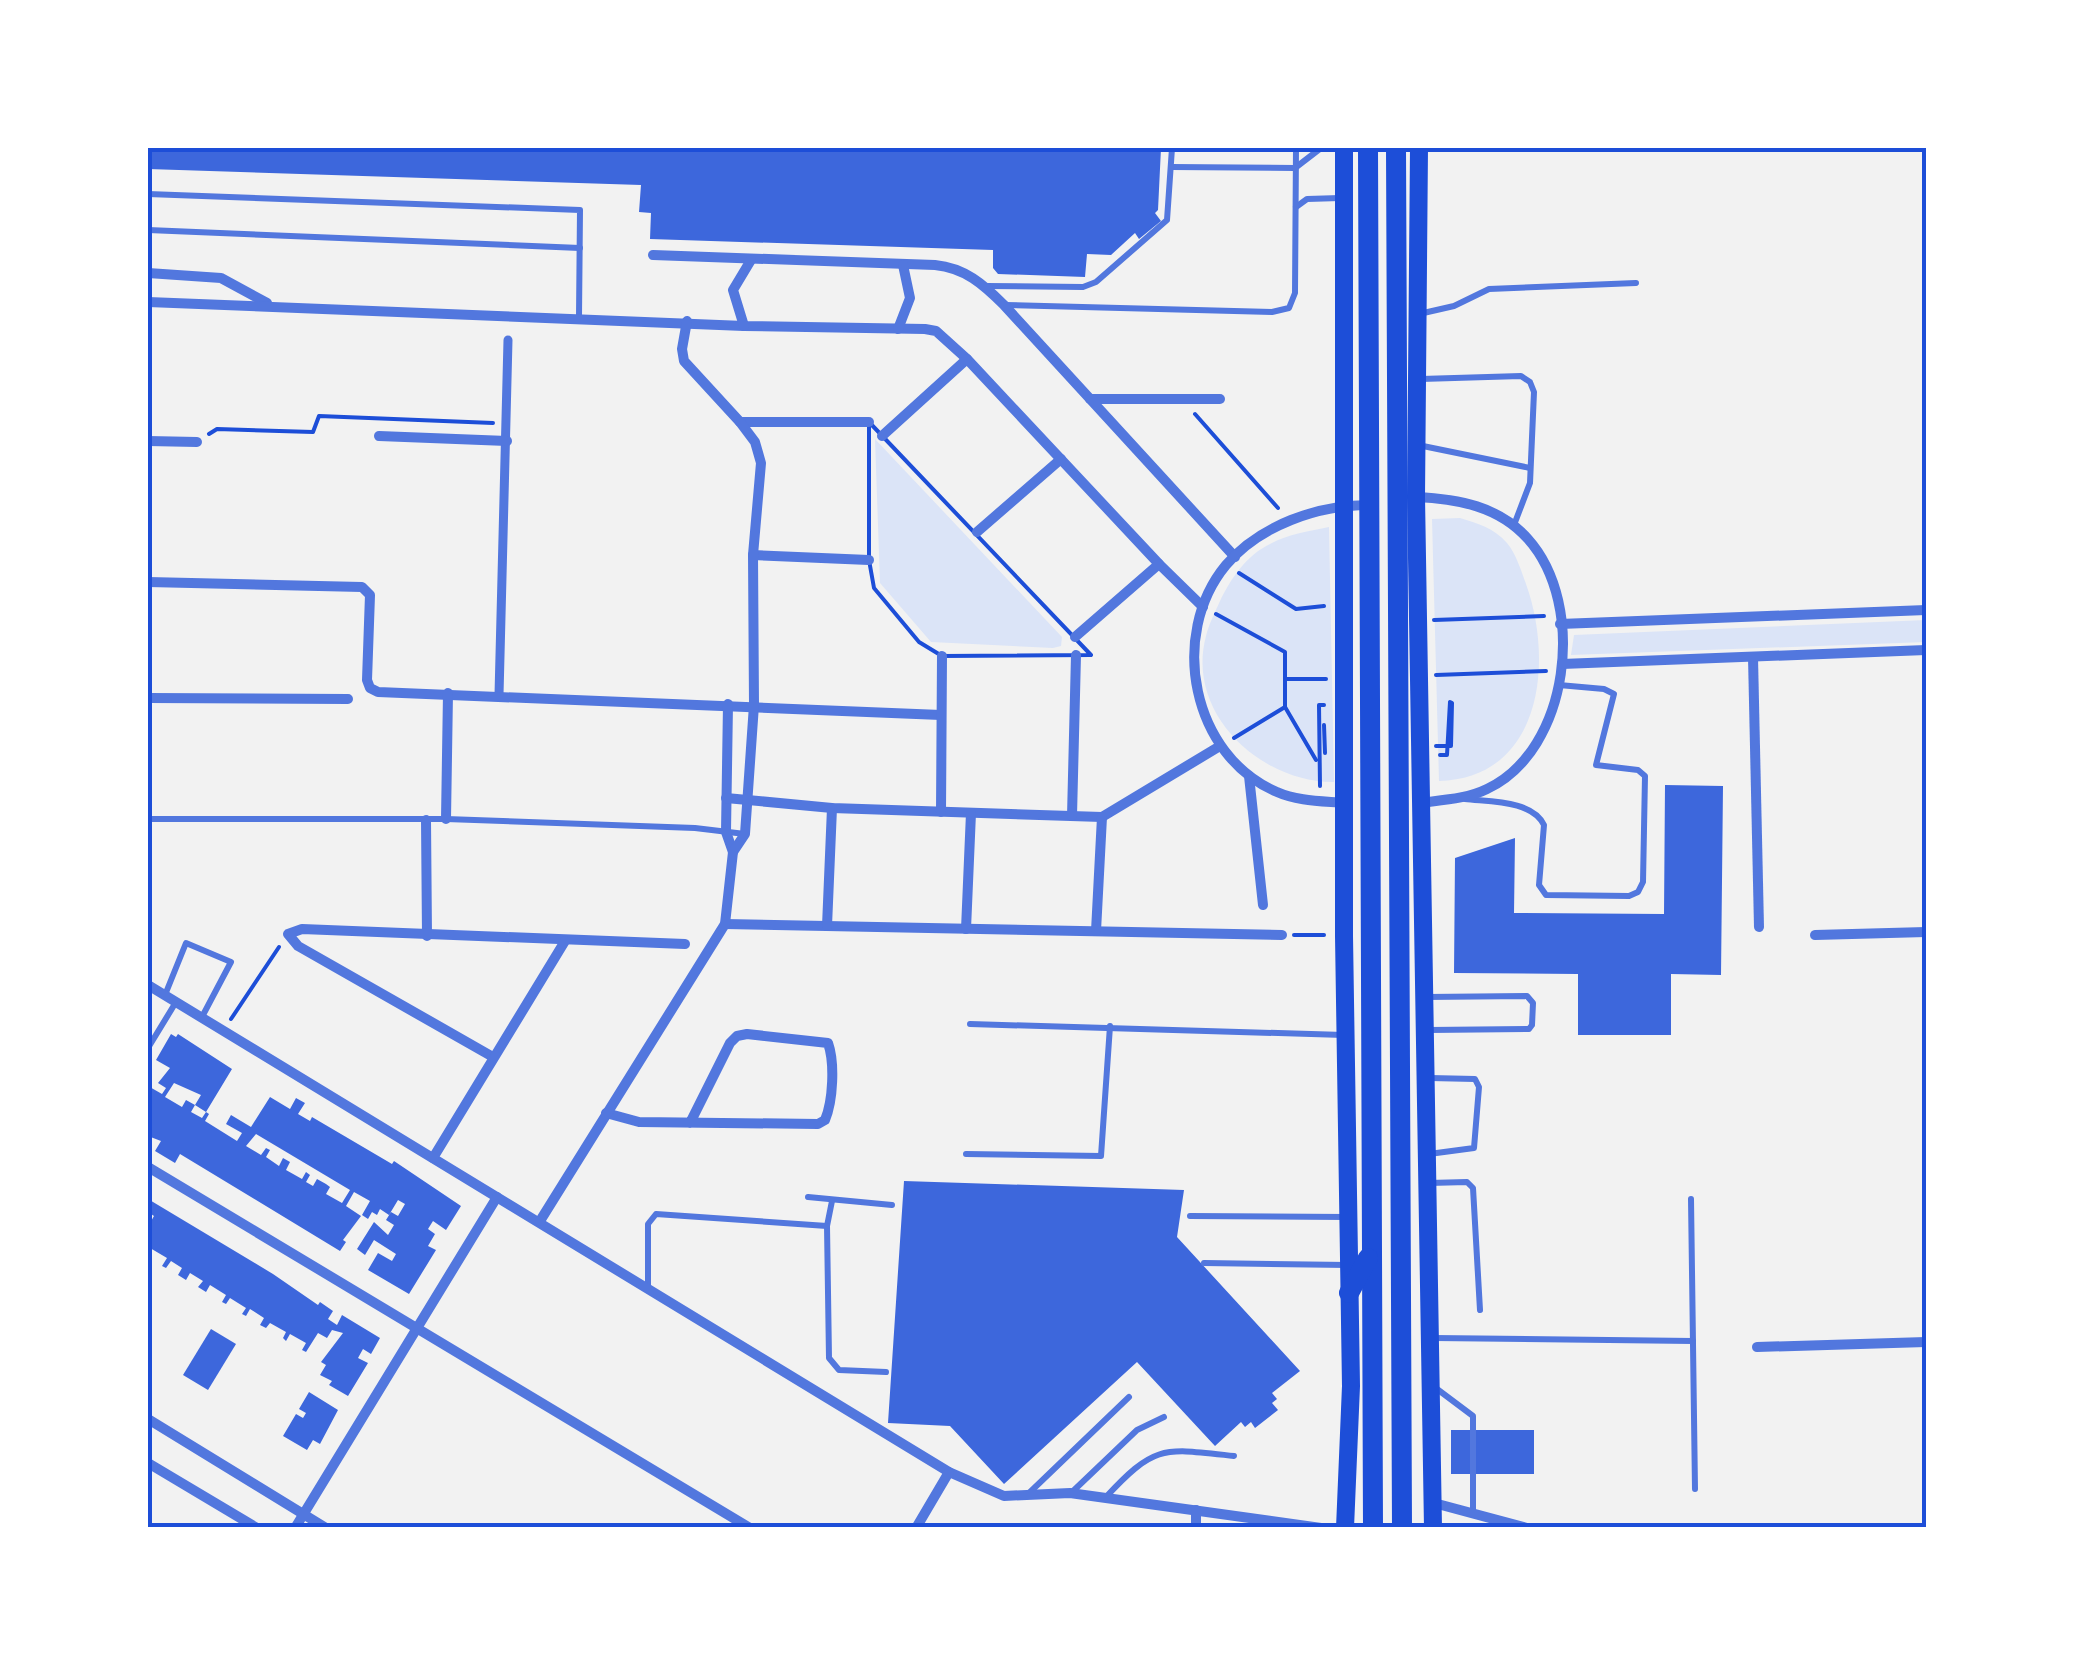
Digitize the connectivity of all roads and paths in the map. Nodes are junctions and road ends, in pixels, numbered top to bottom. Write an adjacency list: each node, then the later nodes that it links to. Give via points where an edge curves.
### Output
1 (1172, 148): 8 (lane)
2 (1296, 148): 9 (lane)
3 (1322, 148): 9 (lane)
4 (1344, 148): 11 (main road)
5 (1368, 148): 48 (main road)
6 (1396, 148): 90 (main road)
7 (1418, 148): 24 (main road)
8 (1171, 167): 9 (lane); 20 (lane, via 1167,220 1092,285)
9 (1295, 168): 12 (lane)
10 (148, 194): 14 (lane, via 580,210)
11 (1344, 198): 12 (lane, via 1307,199); 47 (main road)
12 (1294, 208): 22 (lane, via 1295,294 1282,311)
13 (148, 230): 14 (lane)
14 (580, 248): 25 (lane)
15 (653, 255): 16 (street)
16 (751, 260): 17 (street); 27 (street, via 734,290)
17 (903, 265): 20 (street, via 952,267); 28 (street, via 910,298)
18 (148, 273): 23 (street, via 221,278)
19 (1636, 283): 24 (lane, via 1489,289)
20 (984, 286): 22 (street)
21 (148, 302): 23 (street)
22 (1004, 305): 32 (street)
23 (272, 306): 25 (street)
24 (1418, 314): 31 (main road)
25 (578, 318): 26 (street)
26 (687, 321): 27 (street); 35 (street, via 684,361)
27 (744, 326): 28 (street)
28 (898, 329): 30 (street, via 936,332)
29 (508, 340): 37 (street)
30 (966, 359): 39 (street); 44 (street)
31 (1418, 379): 43 (main road); 45 (lane, via 1526,379 1534,392)
32 (1090, 399): 33 (street); 54 (street)
33 (1182, 399): 34 (street); 49 (path)
34 (1220, 399)
35 (740, 422): 36 (street); 52 (street, via 761,464)
36 (869, 422): 39 (path); 53 (path)
37 (507, 423): 41 (street); 42 (path, via 320,416 314,432 218,429)
38 (378, 436): 41 (street)
39 (882, 436): 51 (path)
40 (148, 441): 42 (street)
41 (507, 441): 73 (street)
42 (197, 442)
43 (1417, 445): 45 (lane); 46 (main road)
44 (1061, 459): 51 (street); 55 (street)
45 (1530, 468): 50 (lane)
46 (1416, 497): 50 (street, via 1471,504); 61 (main road)
47 (1344, 505): 48 (street); 49 (street); 57 (main road)
48 (1369, 505): 145 (main road)
49 (1289, 521): 54 (street)
50 (1514, 526): 60 (street, via 1545,564)
51 (977, 532): 62 (path)
52 (753, 555): 53 (street); 77 (street)
53 (869, 560): 65 (path, via 874,588 919,642)
54 (1231, 561): 57 (path, via 1296,609); 58 (street)
55 (1158, 564): 58 (street); 62 (street)
56 (148, 582): 72 (street, via 362,587 370,595 370,688)
57 (1344, 604): 70 (main road)
58 (1203, 606): 69 (path, via 1285,652); 80 (street, via 1194,665 1198,697)
59 (1926, 610): 60 (street)
60 (1560, 620): 61 (path); 67 (street)
61 (1419, 621): 68 (main road)
62 (1075, 637): 64 (path, via 1091,655)
63 (1926, 650): 66 (street)
64 (1076, 655): 65 (path); 94 (street)
65 (942, 656): 79 (street)
66 (1754, 657): 67 (street); 105 (street)
67 (1562, 668): 68 (path); 71 (street)
68 (1420, 676): 88 (main road)
69 (1286, 679): 70 (path); 78 (path)
70 (1344, 680): 89 (main road)
71 (1559, 686): 85 (street, via 1530,755 1510,776); 85 (lane, via 1614,694 1596,765 1645,776 1638,892 1542,893 1539,816)
72 (448, 693): 73 (street); 97 (street)
73 (499, 695): 76 (street)
74 (148, 698): 75 (street)
75 (348, 699)
76 (728, 704): 77 (street); 84 (street)
77 (754, 704): 79 (street); 87 (street)
78 (1286, 708): 80 (path); 82 (path)
79 (941, 714): 92 (street)
80 (1220, 746): 83 (street); 95 (street)
81 (1318, 754): 82 (path)
82 (1319, 764): 86 (path)
83 (1250, 776): 86 (street, via 1281,794); 102 (street)
84 (726, 798): 87 (street); 99 (street)
85 (1458, 798): 88 (street)
86 (1320, 800): 89 (street)
87 (750, 801): 91 (street); 100 (street)
88 (1422, 802): 90 (street); 118 (main road)
89 (1344, 803): 112 (main road)
90 (1398, 804): 181 (main road)
91 (832, 808): 92 (street); 104 (street)
92 (940, 812): 93 (street)
93 (971, 813): 94 (street); 106 (street)
94 (1072, 816): 95 (street)
95 (1102, 816): 107 (street)
96 (148, 819): 98 (lane)
97 (446, 819): 98 (lane); 99 (lane)
98 (426, 820): 111 (street)
99 (726, 832): 100 (lane); 101 (street)
100 (745, 834): 101 (street)
101 (734, 852): 103 (street)
102 (1264, 904)
103 (726, 924): 104 (street); 129 (street)
104 (828, 926): 106 (street)
105 (1759, 926)
106 (966, 928): 107 (street)
107 (1096, 931): 110 (street)
108 (1926, 932): 113 (street)
109 (288, 934): 111 (street, via 302,929); 124 (path); 127 (street, via 298,946)
110 (1282, 935): 112 (path)
111 (428, 936): 114 (street)
112 (1344, 936): 125 (main road)
113 (1815, 936)
114 (566, 941): 115 (street); 127 (street)
115 (685, 944)
116 (148, 985): 117 (street)
117 (164, 995): 119 (street); 120 (lane, via 186,943 231,962)
118 (1425, 997): 123 (main road); 123 (lane, via 1527,996 1532,1002 1529,1029)
119 (176, 1002): 120 (street); 126 (lane)
120 (202, 1018): 124 (street)
121 (970, 1024): 122 (lane)
122 (1110, 1026): 125 (lane); 131 (lane, via 1101,1156)
123 (1426, 1030): 128 (main road)
124 (223, 1031): 133 (street)
125 (1346, 1036): 142 (main road)
126 (148, 1048)
127 (493, 1057): 133 (street)
128 (1426, 1078): 132 (main road); 132 (lane, via 1479,1084 1475,1147)
129 (606, 1112): 130 (street, via 638,1122); 143 (street)
130 (690, 1123): 130 (street, via 737,1036 823,1040 831,1048 825,1120)
131 (966, 1154)
132 (1428, 1154): 135 (main road)
133 (433, 1158): 136 (street)
134 (148, 1167): 151 (street)
135 (1428, 1182): 150 (lane, via 1467,1182 1473,1188); 152 (main road)
136 (497, 1197): 143 (street); 151 (street)
137 (808, 1197): 139 (lane)
138 (1691, 1199): 153 (lane)
139 (832, 1201): 140 (lane); 144 (lane)
140 (892, 1205)
141 (1190, 1216): 142 (lane)
142 (1348, 1217): 147 (main road)
143 (540, 1221): 148 (street)
144 (827, 1226): 148 (lane, via 656,1214 648,1224); 156 (lane, via 828,1358 840,1370)
145 (1371, 1252): 149 (main road); 180 (main road)
146 (1204, 1263): 147 (lane)
147 (1349, 1265): 149 (main road)
148 (648, 1288): 163 (street)
149 (1350, 1293): 179 (main road)
150 (1480, 1310)
151 (417, 1328): 170 (street); 175 (street)
152 (1431, 1338): 153 (lane); 157 (main road)
153 (1693, 1340): 164 (lane)
154 (1926, 1342): 155 (street)
155 (1757, 1347)
156 (886, 1372)
157 (1432, 1386): 168 (main road); 171 (lane, via 1473,1416)
158 (1130, 1397): 166 (lane)
159 (1164, 1417): 165 (lane, via 1137,1430)
160 (148, 1419): 170 (street)
161 (1234, 1456): 167 (lane, via 1156,1453)
162 (148, 1462): 172 (street)
163 (949, 1472): 166 (street, via 994,1494); 176 (street)
164 (1696, 1489)
165 (1070, 1494): 166 (street); 167 (street)
166 (1027, 1495)
167 (1105, 1498): 169 (street)
168 (1434, 1503): 171 (street); 182 (main road)
169 (1196, 1510): 177 (street); 178 (street)
170 (304, 1514): 173 (street); 174 (street)
171 (1473, 1514): 183 (street)
172 (257, 1528)
173 (296, 1528)
174 (326, 1528)
175 (750, 1528)
176 (916, 1528)
177 (1196, 1528)
178 (1321, 1528)
179 (1345, 1528)
180 (1373, 1528)
181 (1402, 1528)
182 (1433, 1528)
183 (1527, 1528)

